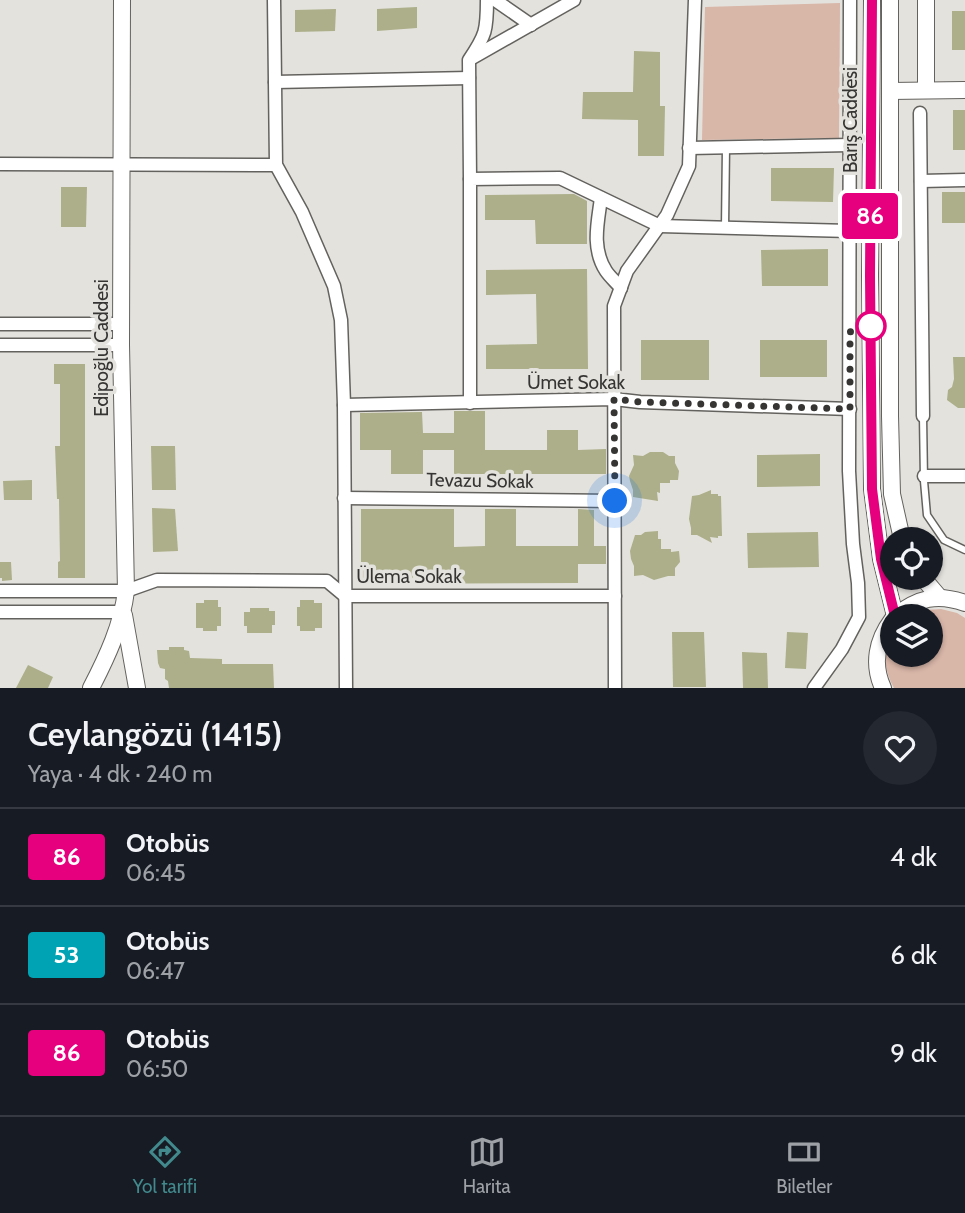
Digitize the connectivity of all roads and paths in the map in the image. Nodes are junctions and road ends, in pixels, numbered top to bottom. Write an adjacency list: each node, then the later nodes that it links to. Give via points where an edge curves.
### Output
1 (122, 0): 22 (main road, Edipoğlu Caddesi)
2 (274, 0): 14 (street)
3 (487, 0): 12 (street, via 487,28)
4 (495, 0): 11 (street)
5 (574, 0): 11 (street)
6 (695, 0): 21 (street)
7 (850, 0): 19 (street)
8 (872, 0): 55 (main road, Barış Caddesi, via 872,489)
9 (890, 0): 15 (main road, Barış Caddesi)
10 (926, 0): 16 (main road)
11 (531, 24): 12 (street)
12 (469, 60): 13 (street)
13 (469, 78): 14 (street); 25 (street)
14 (275, 82): 24 (street)
15 (890, 90): 16 (main road); 46 (main road, Barış Caddesi, via 891,481)
16 (926, 90): 17 (main road)
17 (965, 90)
18 (920, 113): 27 (street)
19 (850, 145): 20 (street); 31 (street)
20 (726, 147): 21 (street); 30 (lane)
21 (690, 148): 29 (street, via 689,166)
22 (122, 163): 23 (street); 24 (street); 34 (main road, Edipoğlu Caddesi)
23 (0, 164)
24 (276, 165): 39 (street, via 334,286 341,320)
25 (470, 179): 28 (street, via 560,178); 38 (street)
26 (965, 180): 27 (street)
27 (921, 181): 41 (street)
28 (601, 198): 29 (street); 32 (street, via 598,253)
29 (660, 226): 30 (street); 32 (street, via 627,271)
30 (725, 228): 31 (street)
31 (850, 230): 40 (street)
32 (621, 288): 37 (street, via 614,306)
33 (0, 324): 34 (street)
34 (121, 324): 36 (main road, Edipoğlu Caddesi)
35 (0, 345): 36 (street)
36 (121, 345): 50 (main road, Edipoğlu Caddesi)
37 (614, 399): 38 (street, Ümet Sokak); 40 (street, Ümet Sokak); 45 (street)
38 (470, 403): 39 (street, Ümet Sokak)
39 (344, 405): 44 (street)
40 (850, 409): 65 (street, via 849,471 859,617)
41 (923, 416): 43 (lane)
42 (965, 475): 43 (street)
43 (924, 476): 47 (lane, via 927,515 944,540)
44 (344, 498): 45 (street, Tevazu Sokak); 51 (street)
45 (615, 501): 52 (street)
46 (899, 527)
47 (965, 550)
48 (933, 590): 53 (main road)
49 (0, 591): 50 (street, Ülema Sokak)
50 (126, 591): 51 (street, Ülema Sokak, via 157,580 327,581); 58 (main road, Edipoğlu Caddesi)
51 (345, 596): 52 (street, Ülema Sokak); 63 (street)
52 (615, 596): 64 (street)
53 (940, 598): 54 (main road); 56 (main road)
54 (965, 602)
55 (891, 604)
56 (913, 604)
57 (0, 612): 58 (street)
58 (124, 612): 61 (main road, Edipoğlu Caddesi); 62 (main road)
59 (880, 642): 60 (main road)
60 (878, 687)
61 (91, 688)
62 (137, 688)
63 (346, 688)
64 (615, 688)
65 (814, 688)

